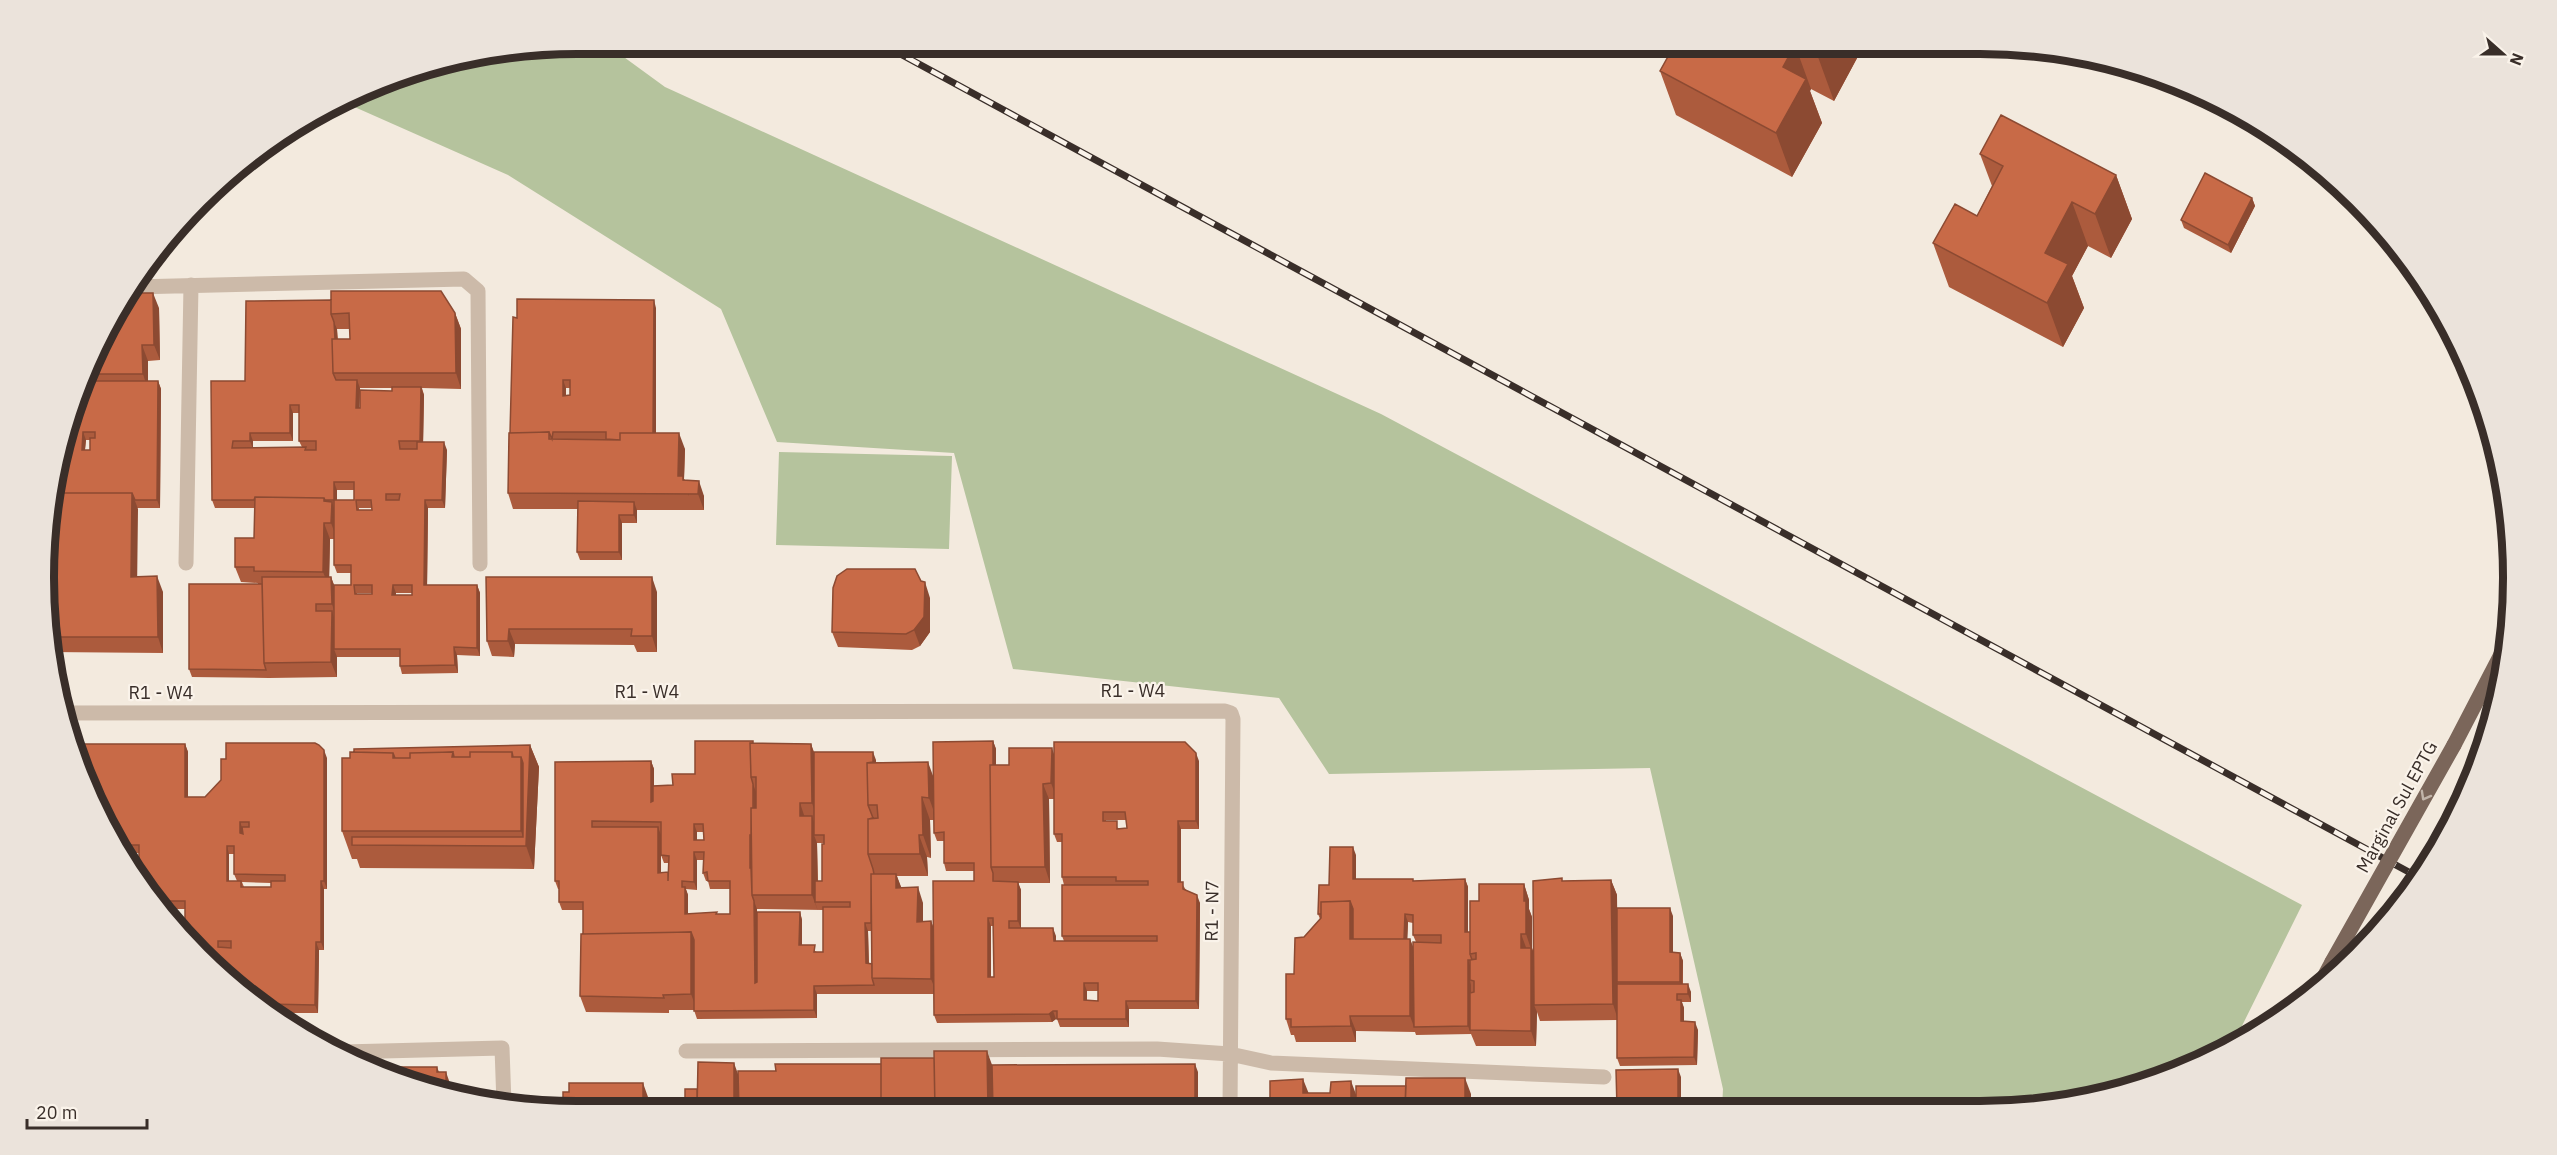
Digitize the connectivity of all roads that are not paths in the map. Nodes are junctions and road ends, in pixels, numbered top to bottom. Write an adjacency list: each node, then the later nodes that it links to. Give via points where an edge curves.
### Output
1 (190, 285): 2 (street); 3 (street); 4 (street, via 464,279 472,284 478,291)
2 (142, 287)
3 (186, 563)
4 (480, 564)
5 (2496, 665): 8 (main road, Marginal Sul EPTG, one-way to 8, bridge)
6 (72, 713): 7 (street, R1 - W4)
7 (1231, 713): 11 (street, R1 - N7)
8 (2329, 967)
9 (686, 1051): 11 (street, via 1157,1049)
10 (356, 1052): 13 (street, via 502,1048)
11 (1230, 1054): 12 (street, via 1271,1063); 14 (street, R1 - N7)
12 (1604, 1077)
13 (504, 1096)
14 (1230, 1101)

